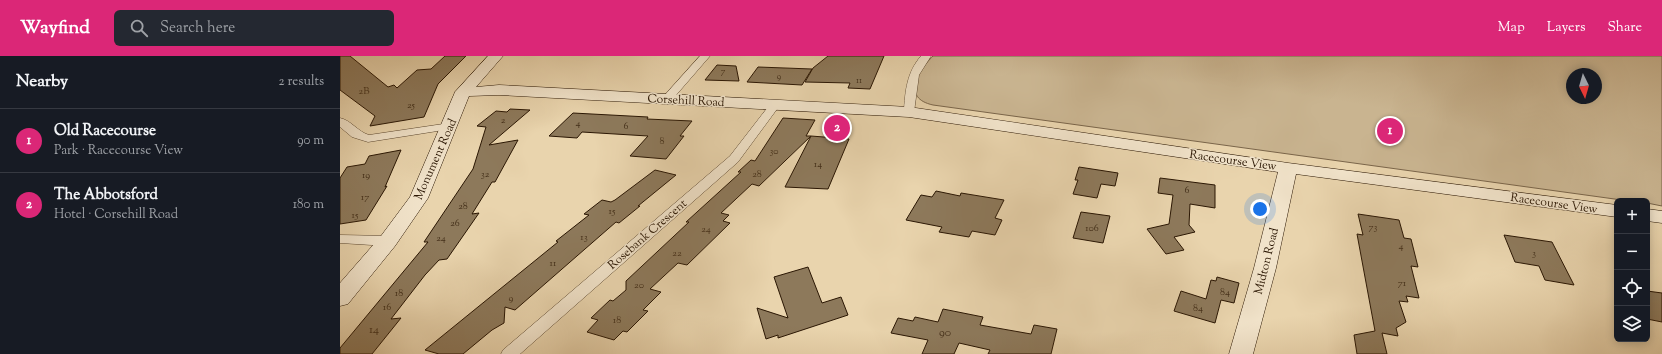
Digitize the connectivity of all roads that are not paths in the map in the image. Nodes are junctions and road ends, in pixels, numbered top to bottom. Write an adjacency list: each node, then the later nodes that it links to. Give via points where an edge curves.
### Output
1 (496, 56): 4 (street, Monument Road)
2 (705, 56): 5 (street)
3 (926, 56): 7 (street, via 911,81)
4 (464, 92): 5 (street, Corsehill Road, via 499,90); 9 (street, Monument Road)
5 (667, 99): 6 (street, Corsehill Road)
6 (774, 105): 7 (street, Corsehill Road); 17 (street, Rosebank Crescent, via 734,159)
7 (909, 112): 10 (street, Racecourse View)
8 (340, 122): 9 (street, via 356,135 368,138)
9 (450, 126): 15 (street, Monument Road, via 419,198)
10 (1288, 168): 11 (street, Racecourse View); 18 (street, Midton Road, via 1265,268)
11 (1614, 211)
12 (1650, 215): 13 (street)
13 (1662, 217)
14 (340, 239): 15 (street)
15 (388, 241): 16 (street, Monument Road)
16 (340, 298)
17 (509, 354)
18 (1241, 354)

